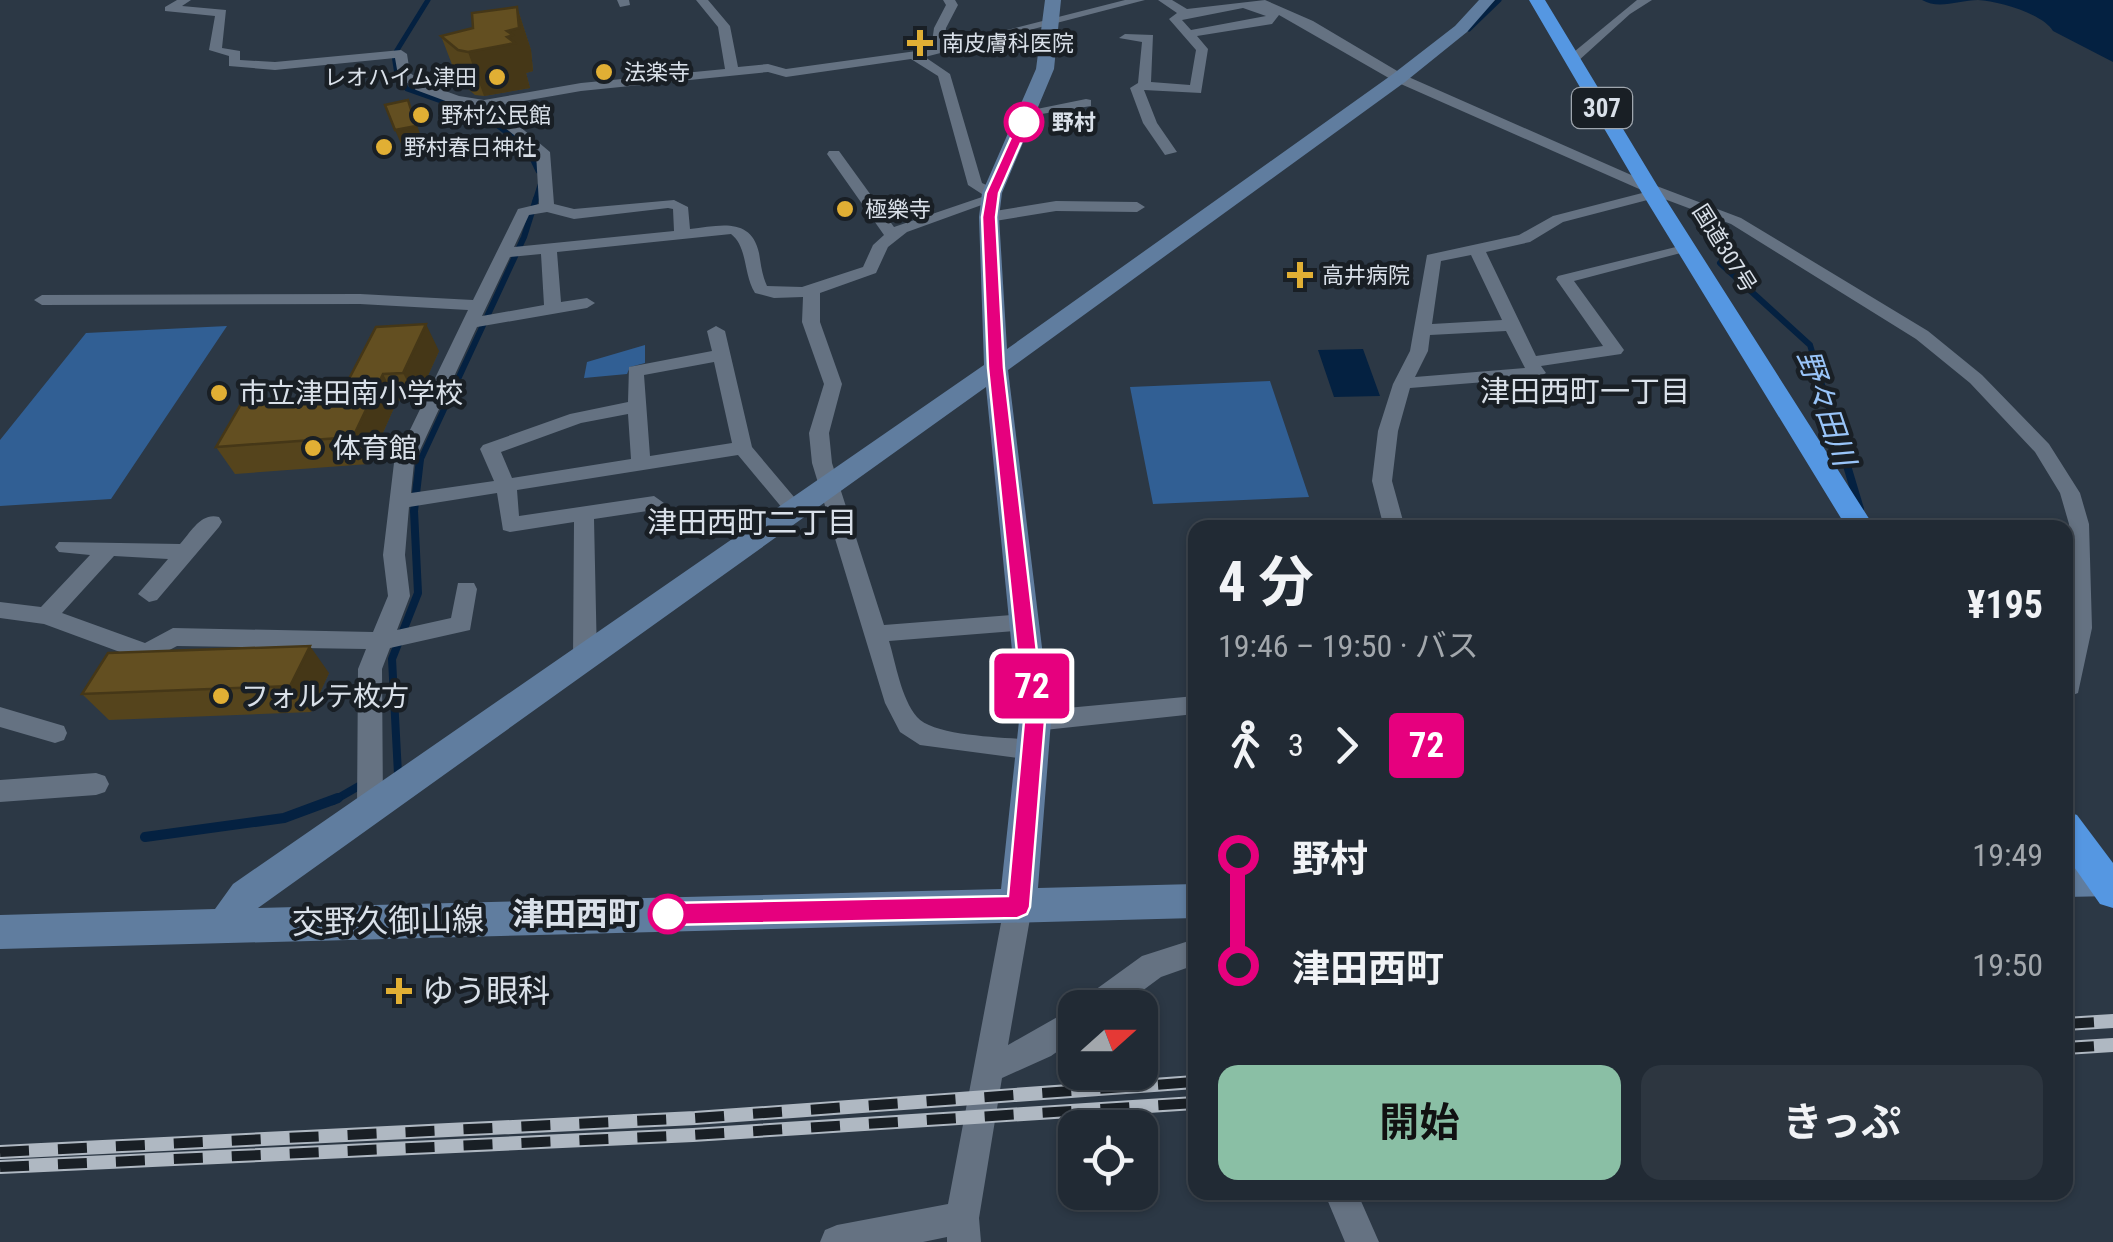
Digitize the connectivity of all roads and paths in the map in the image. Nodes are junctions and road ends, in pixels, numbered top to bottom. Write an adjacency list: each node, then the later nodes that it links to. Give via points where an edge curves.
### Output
1 (186, 0): 21 (street, via 169,10 222,13 215,50 236,54 233,63 275,66 395,55 404,75 421,87)
2 (702, 0): 17 (street, via 724,26)
3 (949, 0): 14 (street)
4 (1140, 0): 10 (street)
5 (1164, 0): 11 (street)
6 (1255, 0): 18 (street)
7 (1488, 0): 18 (street)
8 (1536, 0): 16 (highway, 国道307号 / 307)
9 (1646, 0): 16 (street, via 1630,6)
10 (1052, 12): 14 (street); 22 (street, via 1045,68)
11 (1184, 13): 13 (street, via 1175,19); 13 (street, via 1244,4 1272,16)
12 (1125, 38): 13 (street)
13 (1174, 38): 19 (street); 19 (street, via 1202,49 1196,90)
14 (937, 52): 15 (street)
15 (914, 56): 17 (street, via 786,74 768,68); 26 (street, via 944,74 975,185)
16 (1574, 60): 25 (highway, 国道307号 / 307)
17 (732, 72): 21 (street)
18 (1399, 78): 25 (street); 45 (street)
19 (1144, 85): 23 (street, via 1136,88)
20 (1086, 103): 22 (street)
21 (484, 104): 28 (street, via 543,152)
22 (1029, 112): 26 (street)
23 (1170, 152)
24 (834, 154): 30 (street)
25 (1651, 191): 31 (highway, 国道307号 / 307); 33 (street, via 1558,219 1524,238); 70 (street, via 1736,221 1922,335 1996,396 2042,448 2070,494 2079,524 2081,628)
26 (991, 203): 27 (street); 30 (street); 45 (street)
27 (1136, 207)
28 (538, 209): 29 (street, via 574,214 669,203 680,207); 34 (street, via 523,212)
29 (682, 232): 32 (street); 35 (street, via 739,231 750,242 761,289)
30 (893, 236): 35 (street, via 880,245 870,270)
31 (1686, 246): 44 (street, via 1564,279 1615,350); 56 (highway, 国道307号 / 307)
32 (549, 248): 34 (street); 38 (street)
33 (1476, 248): 40 (street); 41 (street, via 1433,258)
34 (514, 252): 39 (street)
35 (812, 290): 50 (street, via 811,322 833,384 819,433)
36 (42, 300): 39 (street, via 366,299)
37 (587, 302): 38 (street)
38 (553, 308): 39 (street)
39 (482, 317): 52 (street, via 404,462)
40 (1514, 325): 41 (street); 44 (street)
41 (1423, 330): 57 (street, via 1388,432 1382,481)
42 (716, 331): 43 (street)
43 (721, 355): 47 (street, via 635,371); 48 (street)
44 (1530, 362): 46 (street, via 1537,373)
45 (996, 368): 50 (street); 66 (street)
46 (1411, 384)
47 (638, 406): 49 (street); 51 (street, via 577,418 490,448)
48 (743, 448): 49 (street); 54 (street)
49 (641, 465): 51 (street)
50 (831, 484): 54 (street); 67 (street)
51 (506, 486): 52 (street); 55 (street, via 510,525)
52 (405, 501): 68 (street, via 394,554)
53 (654, 503): 55 (street)
54 (795, 510): 69 (street)
55 (584, 514): 69 (street)
56 (1855, 518)
57 (1393, 520)
58 (212, 522): 61 (street)
59 (66, 547): 60 (street)
60 (109, 549): 61 (street); 65 (street)
61 (186, 552): 63 (street)
62 (466, 590): 68 (street, via 462,624)
63 (149, 594)
64 (0, 610): 65 (street)
65 (46, 616): 68 (street, via 147,652 173,636)
66 (1026, 622): 67 (street); 73 (street)
67 (873, 634): 75 (street, via 909,725 929,738)
68 (400, 637): 78 (street, via 370,669)
69 (584, 659): 78 (street)
70 (2073, 670)
71 (1188, 706): 73 (street)
72 (0, 716): 74 (street)
73 (1035, 721): 75 (street)
74 (55, 732)
75 (1033, 750): 83 (street)
76 (96, 784): 77 (street)
77 (0, 791)
78 (370, 810): 84 (street, via 246,896)
79 (2073, 836): 81 (highway)
80 (2073, 882): 81 (street)
81 (2111, 884)
82 (1188, 901): 83 (street, 交野久御山線)
83 (1018, 907): 84 (street, 交野久御山線); 89 (street)
84 (226, 924): 85 (street, 交野久御山線)
85 (0, 932)
86 (1188, 954): 87 (street, via 1152,966)
87 (1119, 990)
88 (1058, 1033): 89 (street)
89 (990, 1068): 91 (street)
90 (1344, 1200): 93 (street)
91 (963, 1230): 92 (street)
92 (837, 1242)
93 (1362, 1242)

